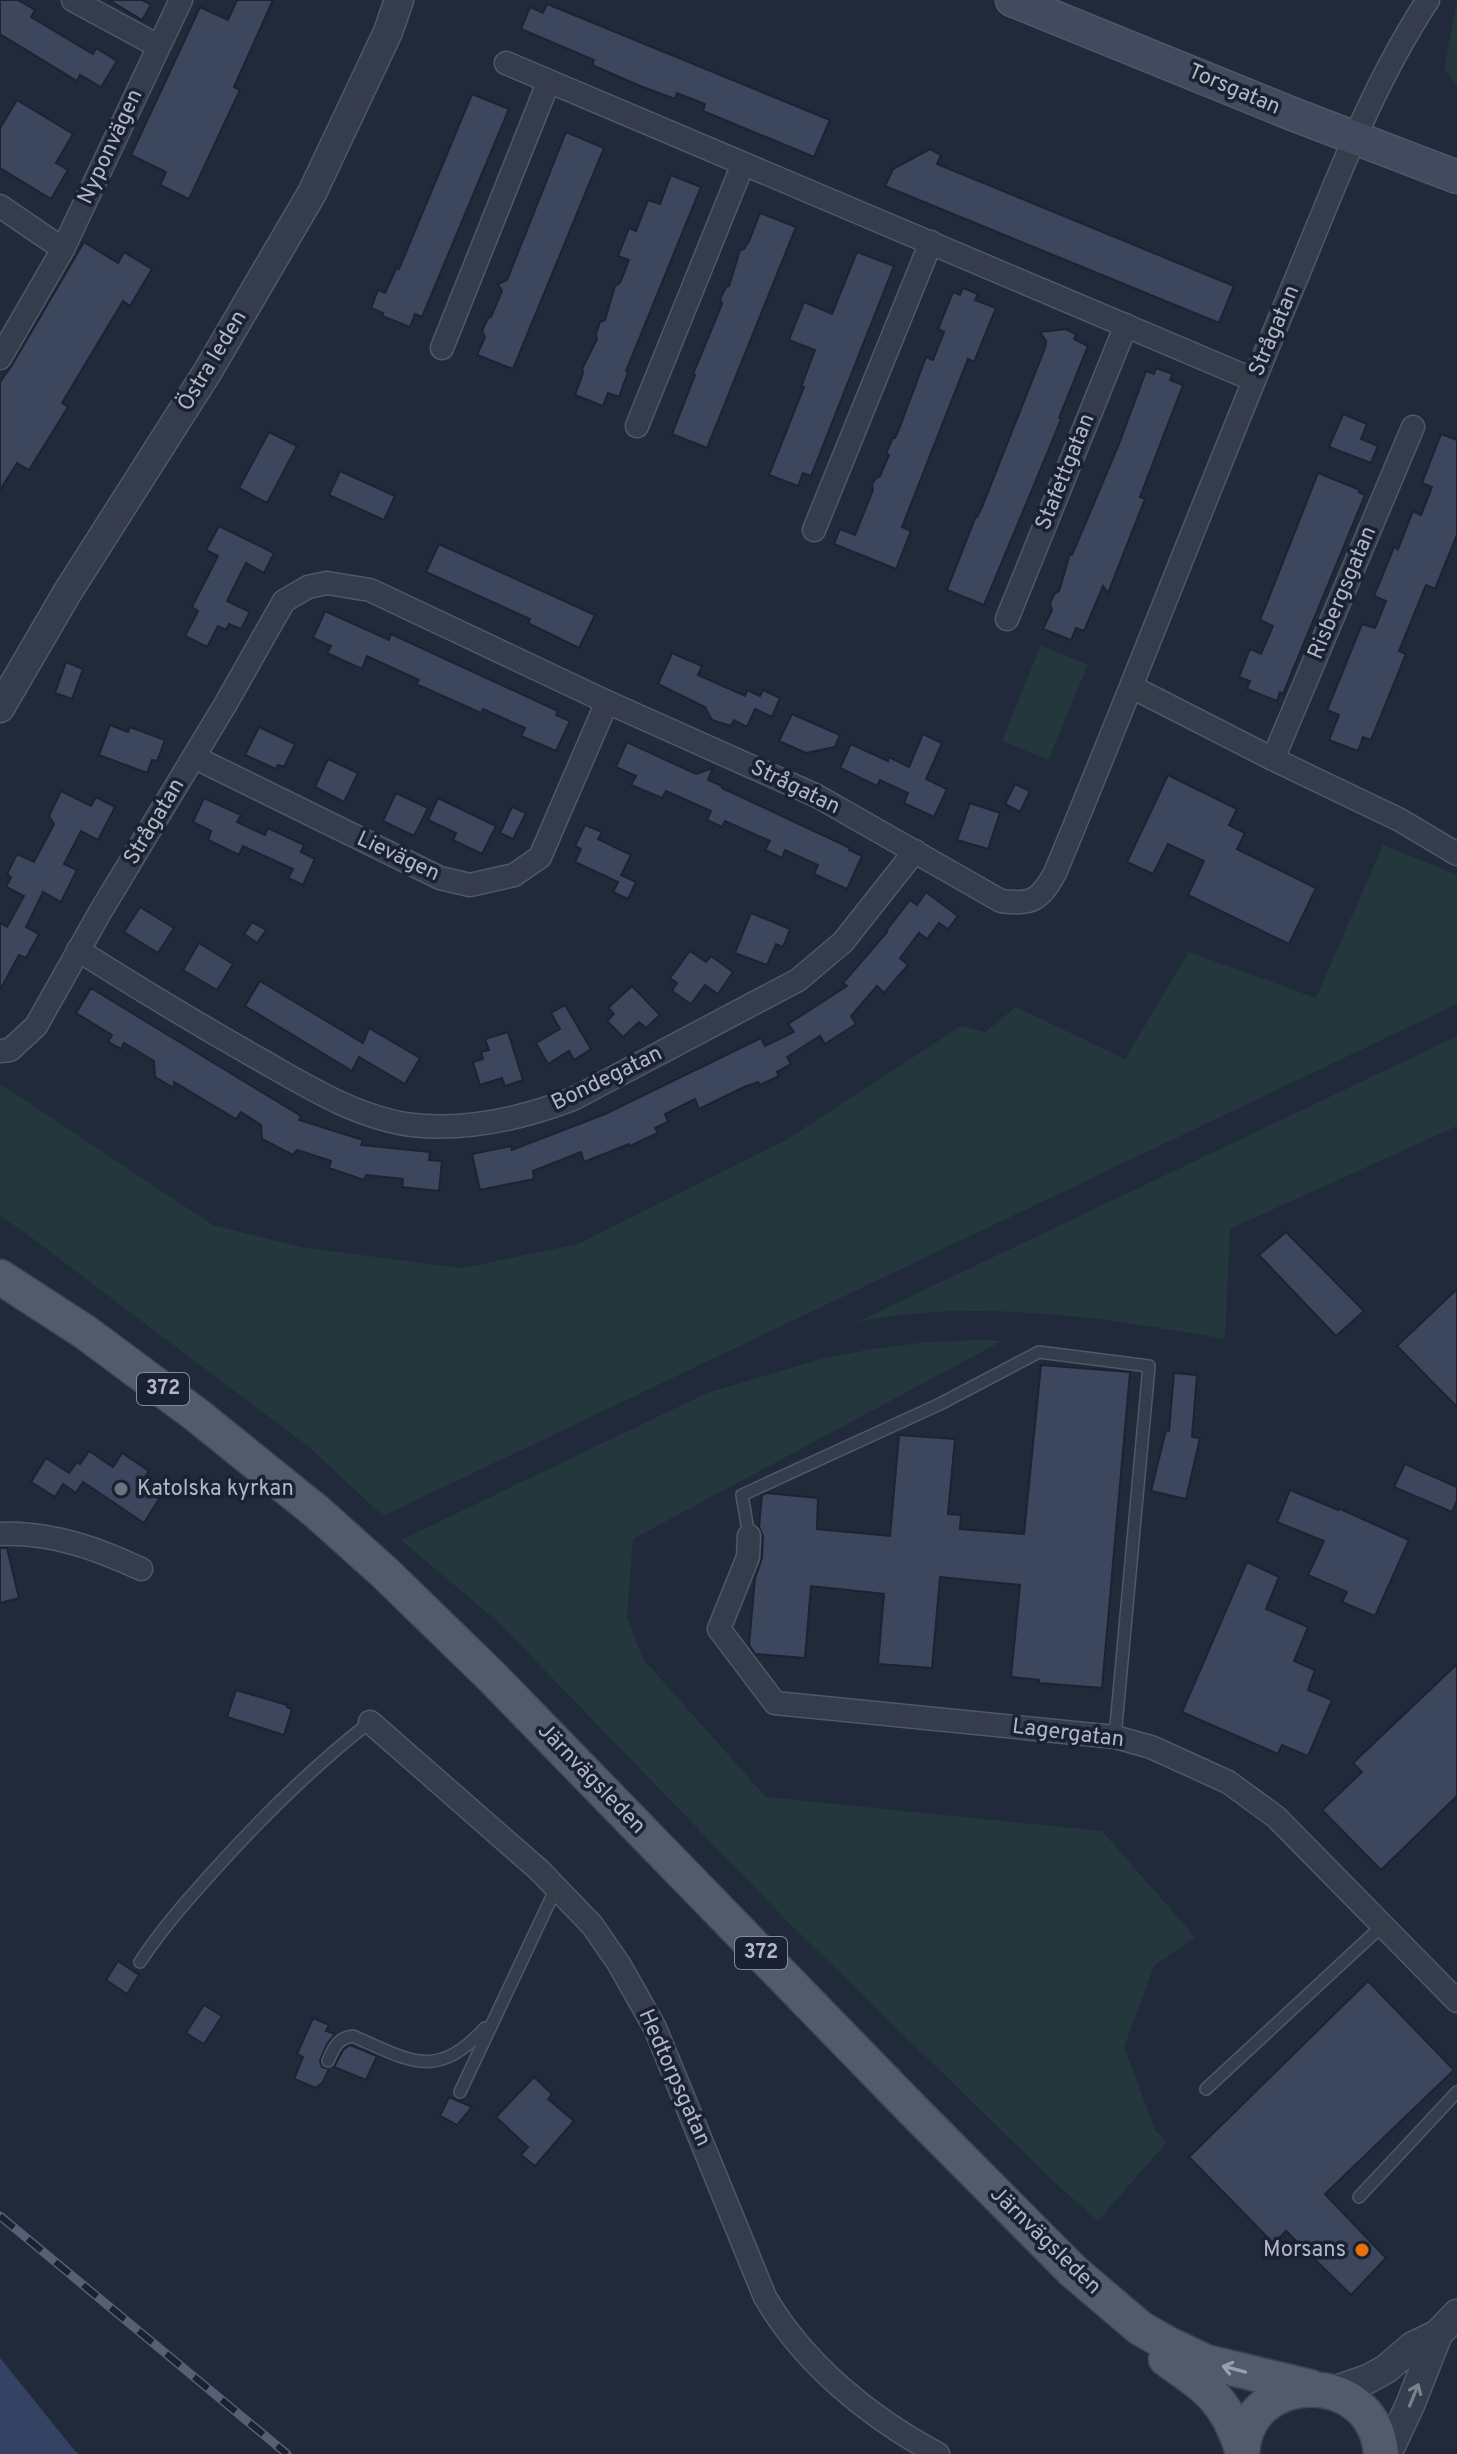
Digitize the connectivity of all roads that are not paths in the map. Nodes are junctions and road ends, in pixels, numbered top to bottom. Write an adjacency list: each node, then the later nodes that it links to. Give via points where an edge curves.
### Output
1 (73, 0): 6 (street)
2 (181, 0): 6 (street, Nyponvägen)
3 (399, 0): 25 (street, Östra leden, via 312,193)
4 (1012, 0): 9 (main road, Torsgatan)
5 (1428, 0): 9 (street, Strågatan, via 1376,91)
6 (158, 46): 14 (street, Nyponvägen)
7 (506, 63): 8 (street)
8 (548, 83): 10 (street); 17 (street)
9 (1356, 138): 11 (main road, Torsgatan); 18 (street, Strågatan)
10 (743, 164): 13 (street); 19 (street)
11 (1457, 177)
12 (0, 206): 14 (street)
13 (931, 242): 15 (street); 21 (street)
14 (63, 249): 16 (street, Nyponvägen)
15 (1126, 325): 18 (street); 22 (street, Stafettgatan)
16 (3, 347)
17 (442, 348)
18 (1254, 380): 23 (street, Strågatan)
19 (637, 426)
20 (1413, 427): 27 (street, Risbergsgatan)
21 (814, 530)
22 (1007, 619)
23 (1132, 687): 27 (street); 28 (street, Strågatan, via 1043,895 1023,904 1001,901)
24 (607, 702): 26 (street, Strågatan, via 370,590 327,583 284,601); 26 (street, Lievägen, via 540,857 514,875 470,885 440,878); 28 (street, Strågatan, via 817,796)
25 (0, 708)
26 (194, 757): 30 (street, Strågatan)
27 (1273, 759): 29 (street, via 1400,820)
28 (915, 851): 30 (street, Bondegatan, via 843,942 798,980 573,1099 494,1121 412,1125 342,1104)
29 (1457, 854)
30 (78, 950): 31 (street, Strågatan, via 36,1026 10,1050)
31 (0, 1051)
32 (0, 1277): 49 (main road, Järnvägsleden / 372, via 146,1377 317,1512 385,1573 1017,2216)
33 (0, 1534): 35 (street, via 60,1539)
34 (749, 1536): 37 (street, Lagergatan, via 748,1557 719,1629 775,1703); 37 (lane, via 742,1495 1039,1352 1149,1366)
35 (141, 1569)
36 (370, 1722): 38 (street, Hedtorpsgatan); 40 (lane, via 316,1766 244,1838)
37 (1115, 1737): 39 (street, Lagergatan, via 1151,1747 1228,1782 1276,1817)
38 (556, 1888): 42 (lane); 52 (street, Hedtorpsgatan, via 592,1925 655,2028 765,2297 782,2326 841,2388)
39 (1383, 1925): 41 (street, Lagergatan); 44 (lane)
40 (140, 1962)
41 (1457, 2001)
42 (495, 2018): 43 (lane, via 468,2047 432,2062 397,2055 353,2036 338,2041); 45 (lane)
43 (328, 2061)
44 (1206, 2089)
45 (460, 2092)
46 (1457, 2092): 47 (lane)
47 (1359, 2197)
48 (1447, 2324): 50 (street, via 1368,2379); 53 (street, one-way to 48)
49 (1140, 2328): 50 (main road, Järnvägsleden, one-way to 49, via 1206,2362); 51 (main road, Järnvägsleden, via 1163,2357 1219,2401)
50 (1322, 2389): 51 (main road, via 1291,2391 1273,2399 1248,2429); 53 (main road, via 1354,2402 1370,2420)
51 (1242, 2452)
52 (938, 2454)
53 (1384, 2454)

